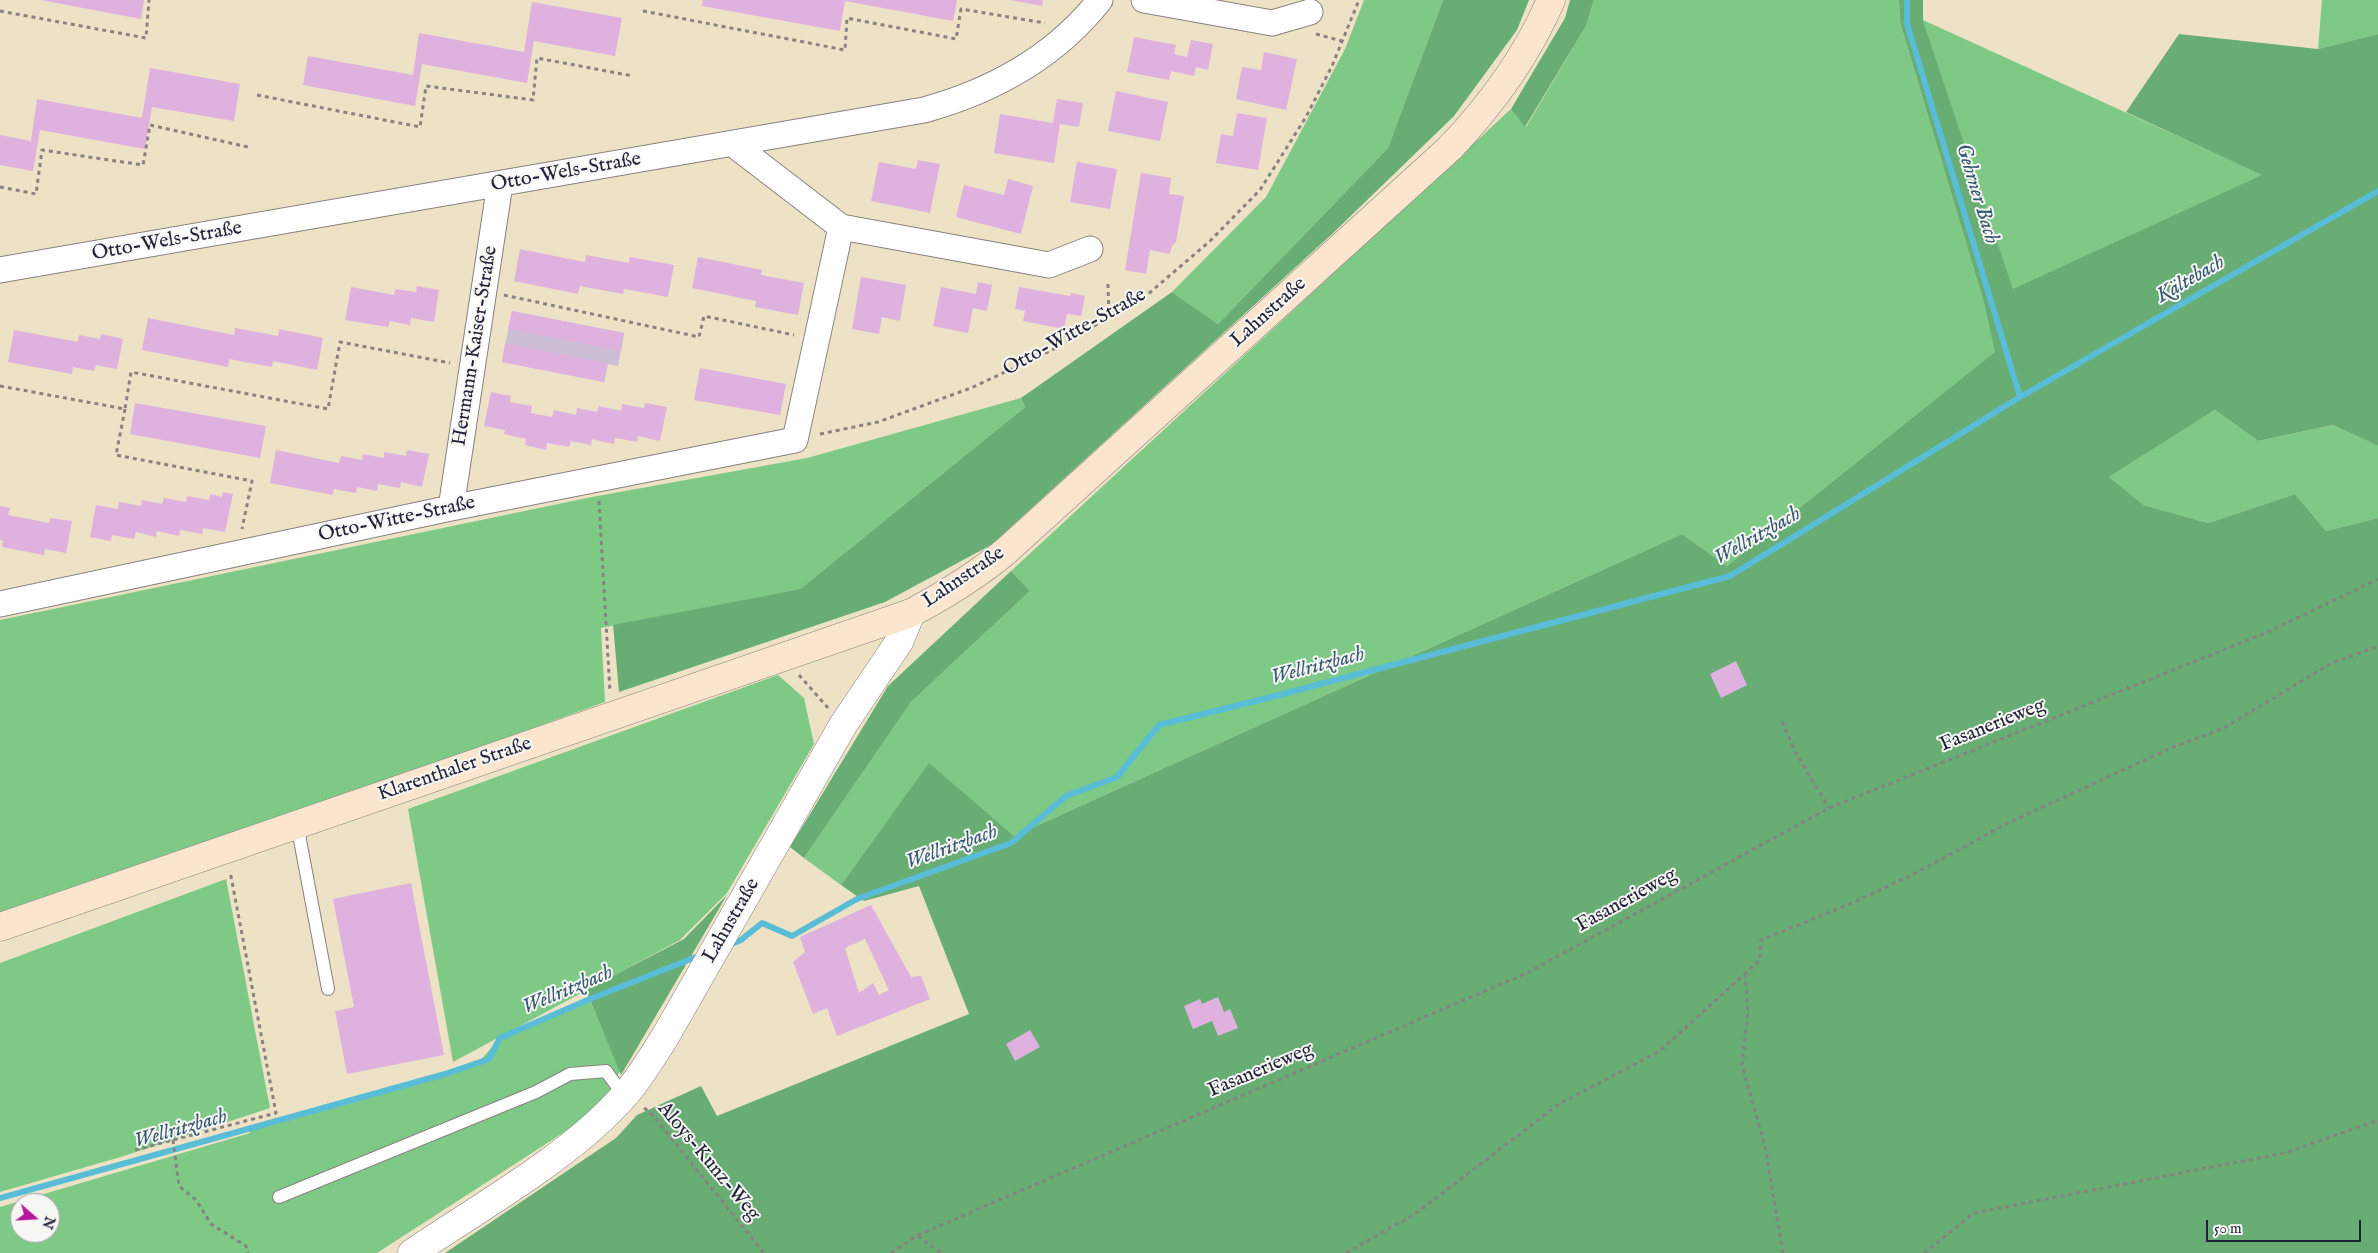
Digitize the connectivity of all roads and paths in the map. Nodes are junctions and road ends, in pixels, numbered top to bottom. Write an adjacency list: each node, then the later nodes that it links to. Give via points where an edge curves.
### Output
1 (149, 0): 6 (path, via 146,38)
2 (1100, 0): 9 (street, Otto-Wels-Straße)
3 (1144, 0): 8 (street, via 1272,23)
4 (1359, 0): 21 (path, Otto-Witte-Straße, via 1332,66 1306,117 1260,190 1210,241 1147,296)
5 (1551, 0): 32 (main road, Lahnstraße, via 1507,80 1450,148 1006,551 967,581)
6 (0, 11)
7 (643, 11): 9 (path, via 845,50 847,18 956,39 961,9)
8 (1310, 12)
9 (1075, 28): 12 (street, Otto-Wels-Straße, via 1054,47 1015,73 953,102)
10 (633, 76): 11 (path, via 537,58 533,100 426,86 420,126)
11 (257, 95)
12 (733, 144): 14 (street, Otto-Wels-Straße); 16 (street)
13 (248, 147): 15 (path, via 150,125 143,165 42,150 36,194)
14 (500, 184): 18 (street, Otto-Wels-Straße); 20 (street, Hermann-Kaiser-Straße)
15 (0, 187)
16 (841, 227): 17 (street, via 1049,265); 22 (street)
17 (1090, 249)
18 (0, 270)
19 (1108, 284): 21 (path)
20 (484, 291): 22 (path, via 699,337 704,316); 23 (street, Hermann-Kaiser-Straße)
21 (1109, 319): 26 (path, Otto-Witte-Straße, via 971,388 878,422)
22 (817, 340): 26 (street)
23 (473, 367): 25 (path, via 340,342 328,409 131,372); 28 (street, Hermann-Kaiser-Straße)
24 (0, 386): 25 (path)
25 (125, 409): 29 (path, via 116,455 252,480)
26 (795, 440): 27 (street, Otto-Witte-Straße)
27 (598, 480): 28 (street, Otto-Witte-Straße); 35 (path)
28 (451, 508): 29 (street, Otto-Witte-Straße)
29 (237, 553): 31 (street, Otto-Witte-Straße)
30 (2378, 579): 38 (path, Fasanerieweg, via 2268,632)
31 (0, 604)
32 (911, 613): 35 (main road, Klarenthaler Straße); 37 (street, Lahnstraße, via 893,652)
33 (2378, 646): 42 (path, via 2330,664 2224,728 2156,755 2008,823 1912,875 1761,940 1760,960)
34 (795, 671): 37 (path)
35 (612, 716): 39 (main road, Klarenthaler Straße)
36 (1782, 722): 38 (path, via 1796,753)
37 (843, 725): 44 (street, Lahnstraße, via 661,1044)
38 (1829, 808): 49 (path, Fasanerieweg, via 1527,973)
39 (297, 824): 40 (main road, Klarenthaler Straße); 43 (lane)
40 (226, 849): 41 (main road, Klarenthaler Straße); 46 (path, via 276,1112)
41 (0, 927)
42 (1744, 974): 55 (path, via 1660,1050 1559,1104 1415,1214); 56 (path, via 1748,1012 1742,1065 1765,1146)
43 (328, 989)
44 (624, 1096): 48 (lane, via 606,1071 570,1074 536,1092); 51 (street, Lahnstraße, via 542,1166); 52 (path, Aloys-Kunz-Weg, via 650,1112)
45 (2378, 1120): 57 (path, via 2285,1153 1974,1213)
46 (173, 1140): 47 (path); 50 (path, via 179,1186 196,1200 211,1224 246,1246)
47 (135, 1150)
48 (279, 1197)
49 (918, 1235): 53 (path, Fasanerieweg); 54 (path)
50 (248, 1253)
51 (412, 1253)
52 (764, 1253)
53 (891, 1253)
54 (941, 1253)
55 (1346, 1253)
56 (1783, 1253)
57 (1924, 1253)

